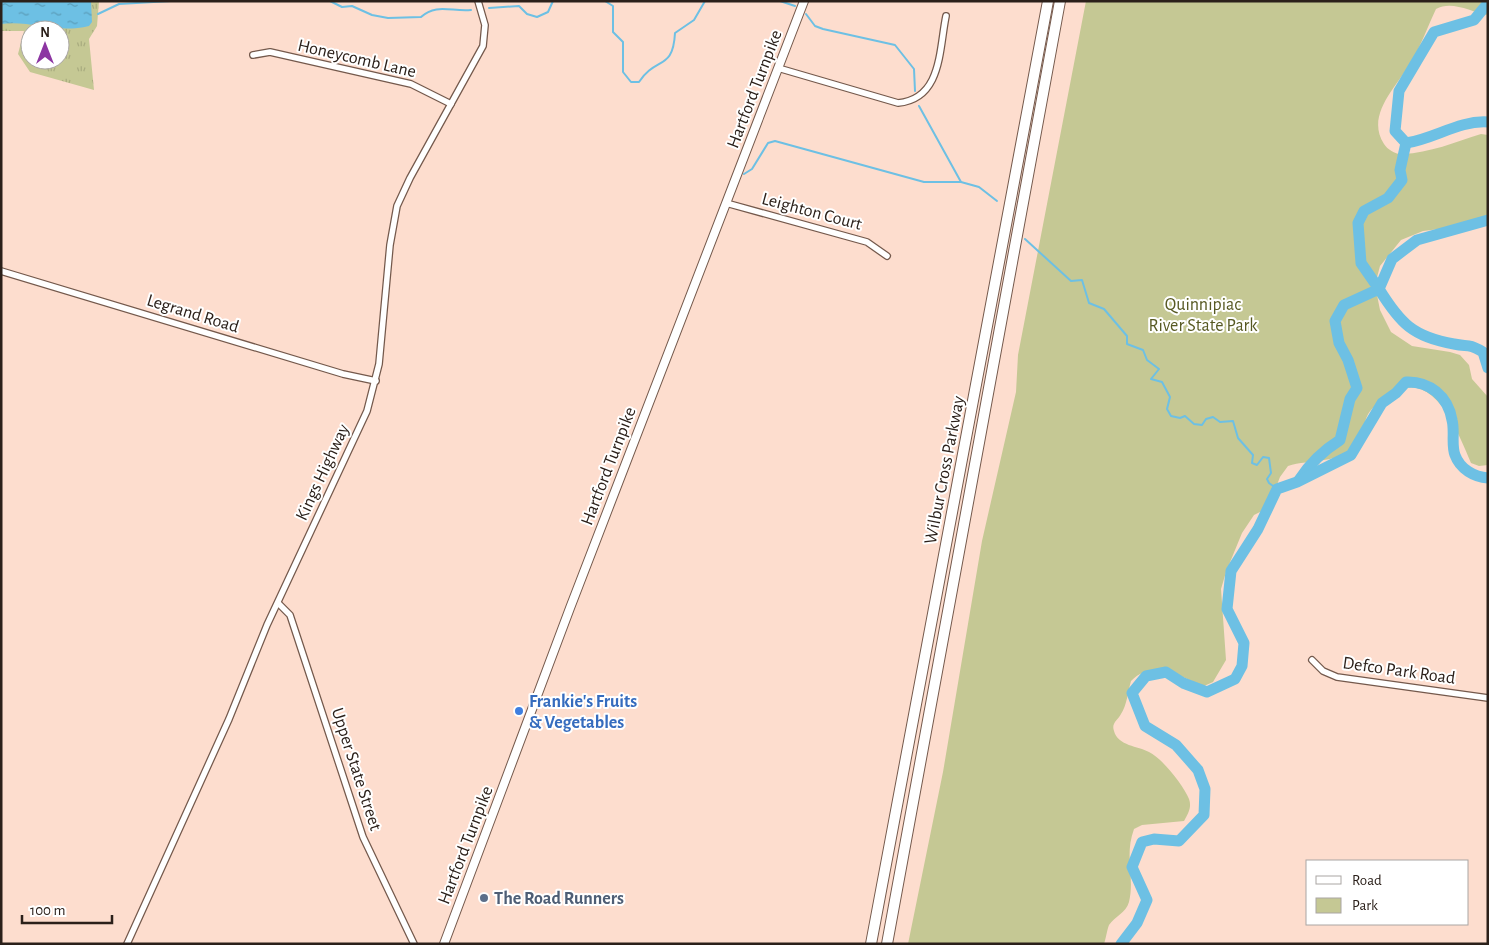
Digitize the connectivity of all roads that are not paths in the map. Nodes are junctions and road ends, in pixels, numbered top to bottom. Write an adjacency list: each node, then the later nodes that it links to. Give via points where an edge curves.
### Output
1 (478, 1): 8 (street, Kings Highway, via 485,25 484,41)
2 (804, 1): 7 (main road, Hartford Turnpike)
3 (1048, 1): 19 (highway, Wilbur Cross Parkway)
4 (1060, 1): 20 (highway, Wilbur Cross Parkway)
5 (946, 16): 7 (street, via 933,81 922,95 909,102 898,103)
6 (253, 55): 8 (street, Honeycomb Lane, via 270,52 412,84)
7 (778, 68): 9 (main road, Hartford Turnpike)
8 (451, 104): 12 (street, Kings Highway, via 395,213)
9 (726, 203): 10 (street, Leighton Court, via 868,242); 18 (main road, Hartford Turnpike, via 573,598)
10 (887, 256)
11 (1, 271): 12 (street, Legrand Road, via 343,374)
12 (376, 381): 13 (street, Kings Highway, via 359,429)
13 (278, 603): 16 (street, Kings Highway); 17 (street, Upper State Street, via 286,608 292,620 363,837)
14 (1312, 660): 15 (street, Defco Park Road, via 1323,671 1336,677)
15 (1488, 698)
16 (127, 944)
17 (414, 944)
18 (444, 944)
19 (871, 944)
20 (887, 944)

